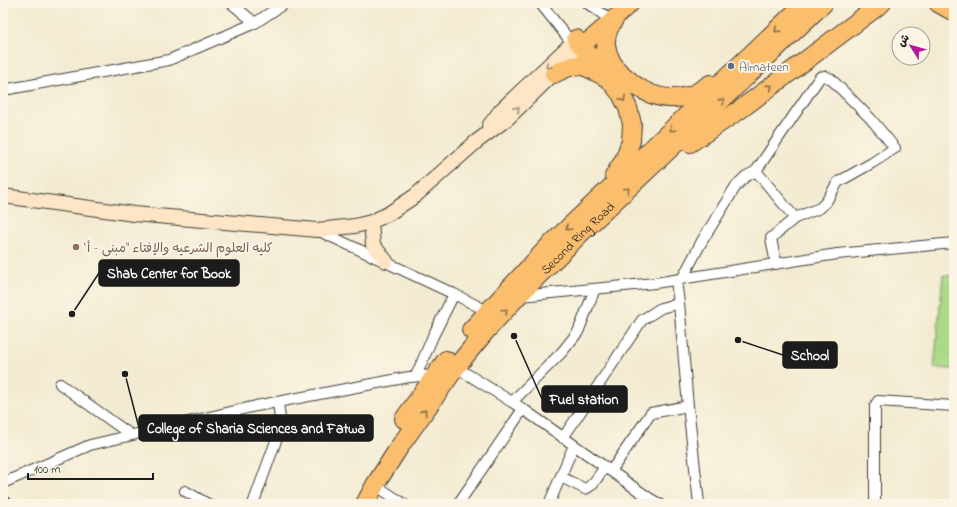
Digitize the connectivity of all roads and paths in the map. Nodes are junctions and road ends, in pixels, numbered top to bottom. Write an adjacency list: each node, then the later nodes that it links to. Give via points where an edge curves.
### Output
1 (231, 3): 13 (street)
2 (285, 3): 13 (street)
3 (540, 3): 14 (street)
4 (587, 3): 11 (street)
5 (632, 3): 11 (main road)
6 (805, 3): 15 (highway, Second Ring Road, one-way to 15)
7 (824, 3): 21 (highway, Second Ring Road, one-way to 7)
8 (882, 3): 21 (highway, one-way to 8, via 741,110)
9 (938, 3): 12 (highway)
10 (946, 3): 12 (main road)
11 (611, 12): 14 (main road); 17 (highway, via 606,49)
12 (954, 12)
13 (255, 23): 18 (street, via 169,60)
14 (580, 40): 16 (main road); 17 (highway); 19 (main road, one-way to 19, via 501,110)
15 (734, 71): 17 (highway, via 690,95 676,98 664,98 645,92); 23 (highway, Second Ring Road, one-way to 23)
16 (554, 74): 17 (highway, via 576,65); 19 (main road, one-way to 16, via 508,118)
17 (613, 75): 23 (highway, one-way to 23, via 628,108 632,124 631,141 624,160)
18 (3, 90)
19 (476, 142): 25 (main road, via 415,196)
20 (756, 171): 24 (street); 24 (street, via 822,76 831,79 895,147 838,182 820,208); 30 (street, via 736,186)
21 (646, 173): 33 (highway, Second Ring Road, one-way to 21)
22 (3, 196): 26 (main road, via 134,214)
23 (590, 207): 35 (highway, Second Ring Road, one-way to 35)
24 (795, 218): 29 (street, via 772,238)
25 (371, 222): 26 (main road); 28 (main road, via 373,245)
26 (318, 230): 28 (street)
27 (954, 243): 29 (street, via 837,254)
28 (386, 262): 32 (street)
29 (776, 264): 30 (street)
30 (679, 279): 31 (street); 34 (street)
31 (595, 289): 33 (street); 41 (street, via 578,332 570,343)
32 (454, 294): 35 (street); 38 (street)
33 (518, 296): 36 (highway, Second Ring Road, one-way to 33)
34 (679, 303): 42 (street); 46 (street, via 661,308 642,320)
35 (487, 311): 37 (highway, Second Ring Road)
36 (456, 367): 41 (street); 51 (highway, Second Ring Road, one-way to 36)
37 (435, 375): 38 (street); 58 (highway, Second Ring Road, via 410,409)
38 (416, 376): 40 (street)
39 (60, 384): 45 (street)
40 (278, 402): 45 (street); 57 (street, via 281,427)
41 (512, 402): 44 (street)
42 (688, 406): 48 (street, via 651,413); 64 (street)
43 (954, 406): 65 (street, via 878,401 875,406)
44 (523, 409): 46 (street); 61 (street)
45 (131, 435): 50 (street, via 90,444)
46 (563, 438): 47 (street)
47 (574, 445): 48 (street); 49 (street)
48 (608, 469): 49 (street, via 585,489); 53 (street)
49 (561, 477): 62 (street)
50 (3, 483)
51 (375, 485): 59 (highway, Second Ring Road); 60 (street)
52 (185, 492): 56 (street)
53 (647, 501): 63 (street)
54 (3, 502): 55 (street)
55 (8, 504)
56 (208, 504)
57 (253, 504)
58 (352, 504)
59 (365, 504)
60 (404, 504)
61 (458, 504)
62 (549, 504)
63 (658, 504)
64 (700, 504)
65 (875, 504)

